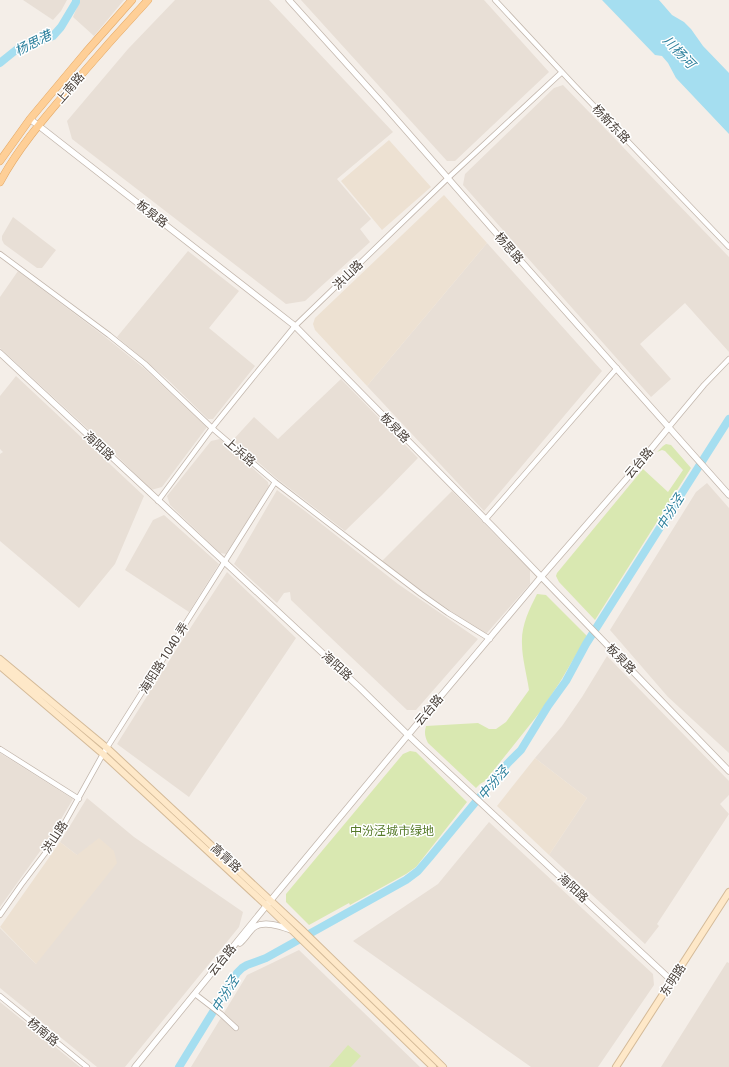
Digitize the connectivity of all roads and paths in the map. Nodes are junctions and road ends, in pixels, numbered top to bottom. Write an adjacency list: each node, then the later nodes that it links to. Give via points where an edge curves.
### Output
1 (132, 0): 6 (main road, 上南路)
2 (148, 0): 7 (main road, 上南路)
3 (289, 0): 9 (street, 杨思路)
4 (495, 0): 5 (street, 杨新东路)
5 (562, 72): 9 (street, 洪山路); 11 (street, 杨新东路)
6 (30, 119): 7 (street, 板泉路); 8 (main road, 上南路)
7 (38, 125): 10 (main road, 上南路); 13 (street, 板泉路)
8 (0, 161)
9 (448, 178): 13 (street, 洪山路); 16 (street, 杨思路)
10 (0, 182)
11 (729, 247)
12 (0, 254): 18 (street, 上浜路, via 145,364)
13 (296, 326): 18 (street, 洪山路); 22 (street, 板泉路)
14 (0, 353): 21 (street, 海阳路)
15 (729, 359): 17 (street, 云台路)
16 (617, 368): 17 (street, 杨思路); 22 (street)
17 (669, 427): 20 (street, 杨思路); 24 (street, 云台路)
18 (212, 428): 19 (street, 上浜路); 21 (street, 洪山路)
19 (275, 482): 23 (street, 海阳路 1040 弄); 25 (street, 上浜路, via 421,594)
20 (729, 496)
21 (158, 501): 23 (street, 海阳路)
22 (485, 520): 24 (street, 板泉路)
23 (224, 562): 28 (street, 海阳路); 29 (street, 海阳路 1040 弄)
24 (541, 577): 25 (street, 云台路); 32 (street, 板泉路)
25 (490, 639): 28 (street, 云台路)
26 (0, 659): 29 (main road, 高青路)
27 (0, 666): 31 (main road, 高青路)
28 (408, 735): 35 (street, 云台路); 40 (street, 海阳路)
29 (107, 748): 31 (street, 海阳路 1040 弄); 35 (main road, 高青路)
30 (0, 749): 33 (street)
31 (104, 754): 33 (street, 洪山路); 35 (main road, 高青路)
32 (729, 771)
33 (79, 799): 36 (street, 洪山路, via 53,842)
34 (729, 892): 40 (main road, 东明路)
35 (269, 902): 37 (main road, 高青路); 38 (main road, 高青路, via 302,930); 39 (street, 云台路)
36 (0, 915)
37 (295, 932): 38 (main road, 高青路); 39 (street, via 274,924 258,926)
38 (312, 944): 46 (main road, 高青路); 47 (main road, 高青路)
39 (234, 945): 41 (street, 云台路)
40 (672, 981): 48 (main road, 东明路)
41 (195, 994): 43 (street); 45 (street, 云台路)
42 (0, 996): 44 (street, 杨南路)
43 (236, 1028)
44 (87, 1067)
45 (135, 1067)
46 (433, 1067)
47 (444, 1067)
48 (616, 1067)

